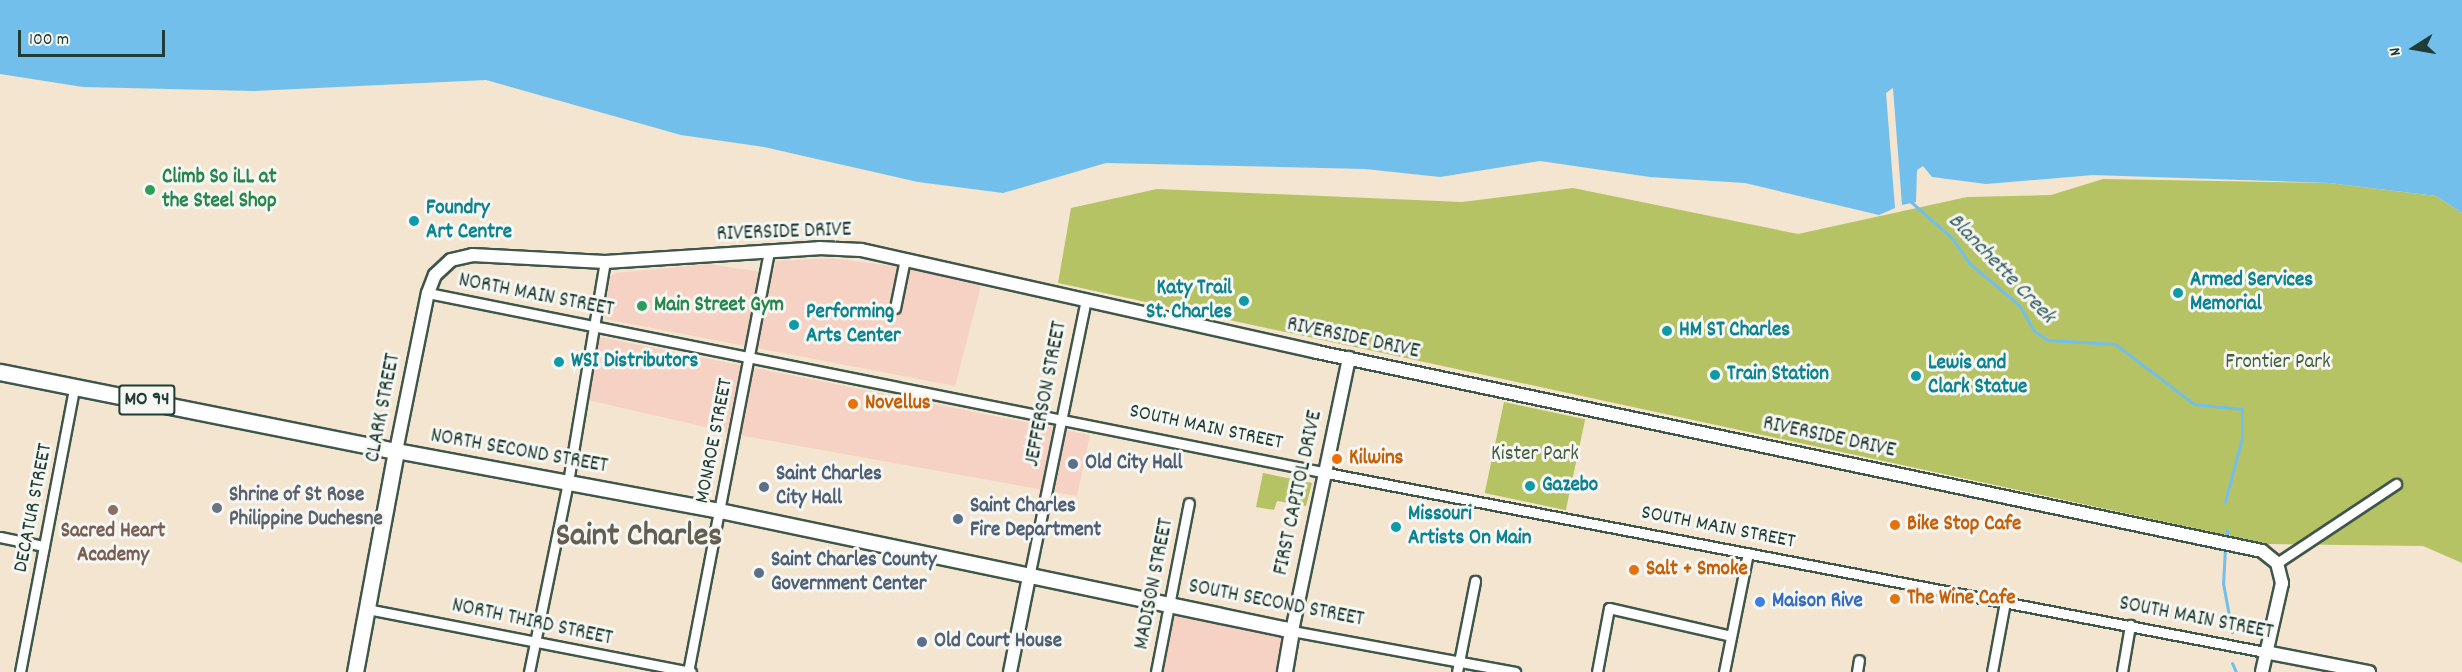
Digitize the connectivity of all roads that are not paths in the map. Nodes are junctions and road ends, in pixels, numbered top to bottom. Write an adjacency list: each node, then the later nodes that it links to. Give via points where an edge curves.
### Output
1 (769, 251): 2 (street, RIVERSIDE DRIVE, via 839,248); 3 (street, RIVERSIDE DRIVE); 8 (street, MONROE STREET)
2 (905, 259): 5 (street, RIVERSIDE DRIVE); 6 (street)
3 (605, 262): 4 (street, RIVERSIDE DRIVE, via 462,256 442,267); 7 (street)
4 (428, 293): 7 (street, NORTH MAIN STREET); 13 (street, CLARK STREET)
5 (1086, 299): 9 (street, RIVERSIDE DRIVE); 12 (street, JEFFERSON STREET)
6 (894, 308)
7 (596, 325): 8 (street, NORTH MAIN STREET); 15 (street)
8 (750, 356): 12 (street, NORTH MAIN STREET); 18 (street, MONROE STREET)
9 (1349, 358): 14 (street, FIRST CAPITOL DRIVE); 22 (street, RIVERSIDE DRIVE, via 2250,548 2268,553)
10 (0, 372): 11 (main road, NORTH SECOND STREET / MO 94)
11 (75, 385): 13 (main road, NORTH SECOND STREET / MO 94); 20 (street, DECATUR STREET)
12 (1061, 418): 14 (street, SOUTH MAIN STREET); 23 (street, JEFFERSON STREET)
13 (396, 451): 15 (main road, NORTH SECOND STREET); 27 (main road, CLARK STREET)
14 (1324, 472): 21 (street, SOUTH MAIN STREET); 29 (street, FIRST CAPITOL DRIVE)
15 (568, 482): 18 (main road, NORTH SECOND STREET); 31 (street)
16 (2396, 484): 22 (street)
17 (1189, 502): 26 (street, MADISON STREET)
18 (720, 511): 23 (main road, NORTH SECOND STREET); 38 (street, MONROE STREET)
19 (0, 537): 20 (street)
20 (45, 546): 35 (street, DECATUR STREET)
21 (1748, 553): 25 (street, SOUTH MAIN STREET); 30 (street)
22 (2277, 563): 32 (street, via 2282,582)
23 (1029, 577): 26 (main road, SOUTH SECOND STREET); 39 (street, JEFFERSON STREET)
24 (1475, 581): 33 (street)
25 (2005, 602): 28 (street, SOUTH MAIN STREET); 47 (street)
26 (1167, 604): 29 (main road, SOUTH SECOND STREET); 40 (street, MADISON STREET)
27 (366, 609): 31 (street, NORTH THIRD STREET); 36 (main road, CLARK STREET)
28 (2130, 625): 32 (street, SOUTH MAIN STREET); 48 (street)
29 (1292, 631): 33 (street, SOUTH SECOND STREET); 41 (main road, FIRST CAPITOL DRIVE)
30 (1731, 636): 44 (street, via 1609,608); 45 (street)
31 (535, 642): 37 (street); 38 (street, NORTH THIRD STREET)
32 (2265, 652): 49 (street); 50 (street, SOUTH MAIN STREET)
33 (1460, 660): 42 (street); 43 (street, SOUTH SECOND STREET)
34 (1859, 660): 46 (street)
35 (20, 672)
36 (354, 672)
37 (529, 672)
38 (689, 672)
39 (1010, 672)
40 (1156, 672)
41 (1285, 672)
42 (1457, 672)
43 (1515, 672)
44 (1597, 672)
45 (1724, 672)
46 (1857, 672)
47 (1992, 672)
48 (2122, 672)
49 (2262, 672)
50 (2369, 672)

